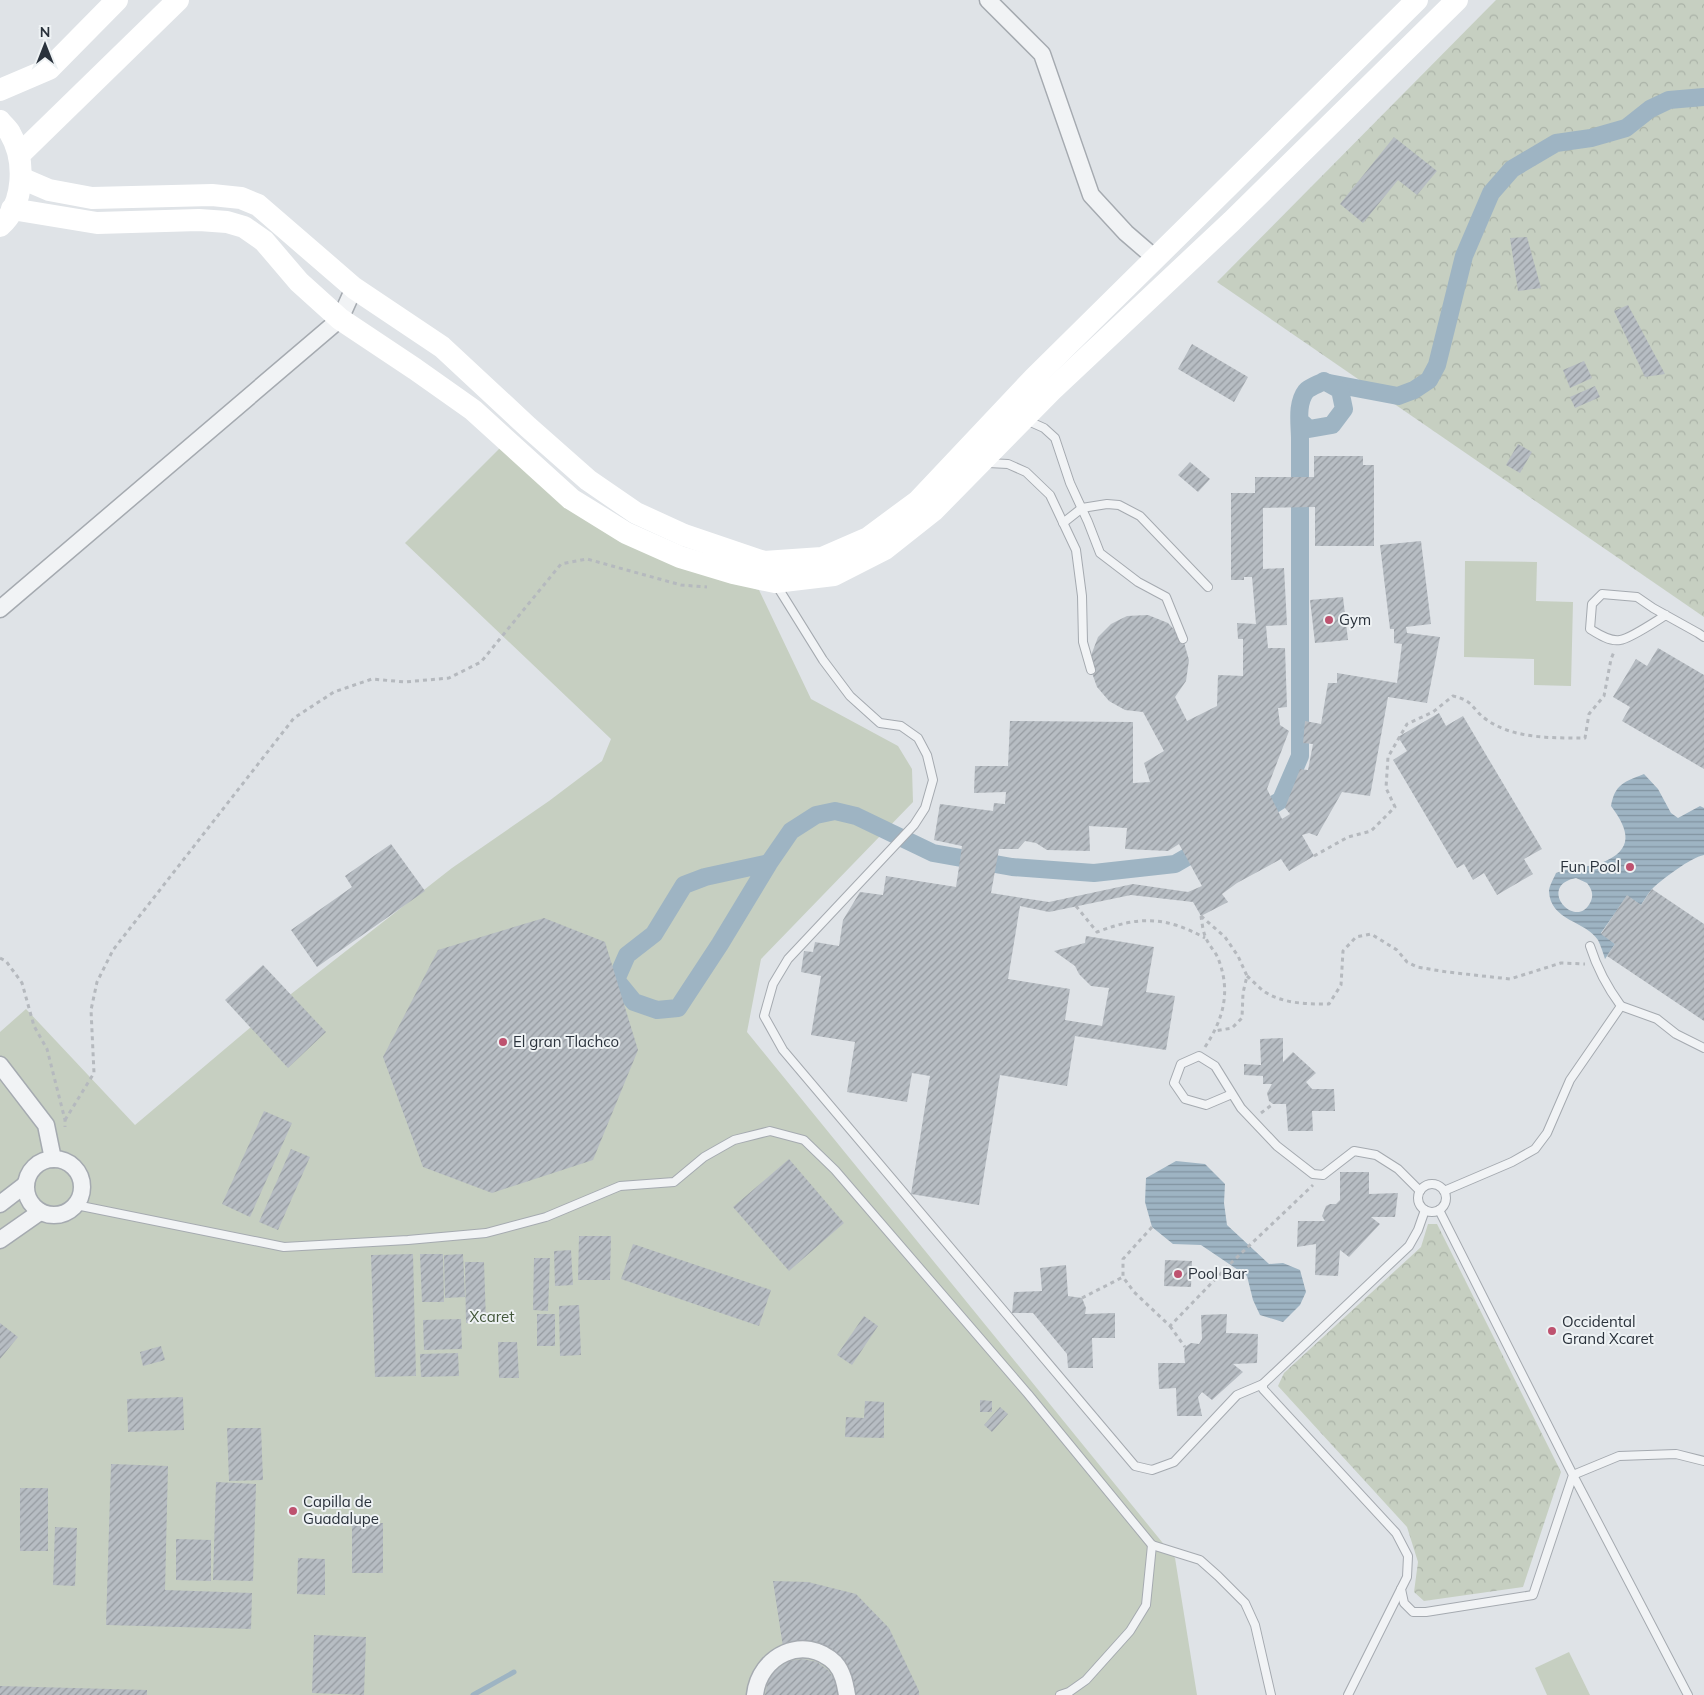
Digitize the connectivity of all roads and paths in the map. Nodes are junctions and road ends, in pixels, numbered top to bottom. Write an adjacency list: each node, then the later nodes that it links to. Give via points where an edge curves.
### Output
1 (118, 0): 6 (street, via 49,69)
2 (178, 0): 8 (street)
3 (988, 0): 11 (street, via 1042,54 1091,195 1126,233)
4 (1417, 0): 11 (street)
5 (1457, 0): 14 (street, via 1232,221)
6 (0, 90)
7 (0, 121): 8 (street, via 10,133)
8 (19, 155): 9 (street)
9 (21, 178): 10 (street, via 16,202); 12 (street, via 49,190 92,198 212,195 240,198 258,205)
10 (6, 217): 13 (street, via 97,223 228,222 244,227 264,241 298,282)
11 (1155, 258): 14 (street, via 1035,376)
12 (354, 288): 13 (street); 18 (street, via 442,347 588,480 636,513)
13 (340, 320): 18 (street, via 473,410 571,499 626,533 680,557 733,573); 21 (street)
14 (1017, 412): 15 (street); 16 (lane, via 1055,438); 18 (street, via 918,501 868,538 822,558)
15 (981, 462): 17 (lane, via 1008,464 1026,472 1050,495); 18 (street, via 933,511 885,549 834,575)
16 (1082, 508): 17 (lane); 20 (lane, via 1119,505 1140,516); 24 (lane, via 1100,553 1138,582 1166,597)
17 (1063, 523): 26 (lane, via 1076,550 1083,642)
18 (770, 572): 57 (lane, via 823,660 850,696 880,723 901,726 918,738 927,755 933,780 925,808 914,825 788,959 773,984 764,1016 783,1050 1135,1466 1152,1470 1174,1462 1237,1395)
19 (710, 587): 40 (path, via 681,585 587,559 561,564 481,662 449,678 405,682 372,679 334,692 294,718 113,950 97,982 91,1010 94,1073)
20 (1208, 587)
21 (0, 609)
22 (1666, 615): 23 (lane); 25 (lane); 25 (lane, via 1637,597 1602,594 1592,604 1590,629 1600,636)
23 (1704, 637)
24 (1183, 639)
25 (1620, 640): 27 (path, via 1611,659 1604,696 1590,714 1585,738 1546,738 1507,730 1486,720 1466,699 1453,696 1433,712 1407,724 1388,756 1386,788 1395,807 1371,832 1348,837)
26 (1091, 670)
27 (1314, 856)
28 (1076, 906): 29 (path, via 1097,932 1142,920 1168,922)
29 (1206, 939): 33 (path, via 1201,916 1225,936); 35 (path, via 1219,961 1225,983 1225,1001)
30 (1590, 946): 32 (lane)
31 (0, 958): 40 (path, via 22,983 34,1026 47,1049)
32 (1596, 964): 33 (path, via 1561,964 1510,979 1447,972 1416,967 1371,934 1356,937 1343,951 1341,985 1329,1004 1285,1000 1265,992); 34 (lane)
33 (1247, 976): 35 (path, via 1242,1018 1232,1028)
34 (1621, 1006): 36 (lane, via 1657,1019 1676,1034); 45 (lane, via 1570,1080 1547,1133 1536,1149)
35 (1215, 1031): 37 (path)
36 (1704, 1048)
37 (1199, 1056): 39 (lane, via 1215,1066); 39 (lane, via 1180,1064 1174,1083 1185,1099 1206,1104)
38 (0, 1065): 41 (street, via 46,1125)
39 (1232, 1094): 42 (lane, via 1277,1146 1313,1174)
40 (65, 1120): 41 (path)
41 (58, 1159): 43 (street, via 38,1164 32,1169); 47 (street, via 75,1168 80,1175 83,1190)
42 (1323, 1175): 44 (lane, via 1354,1151 1362,1152 1376,1155 1398,1169); 55 (path)
43 (26, 1184): 46 (street); 50 (street, via 29,1200)
44 (1420, 1191): 45 (lane, via 1429,1185); 48 (lane, via 1419,1202)
45 (1444, 1191): 49 (lane, via 1445,1202)
46 (0, 1204)
47 (76, 1205): 50 (street, via 55,1216); 60 (lane, via 284,1247 408,1240 486,1232 546,1217 620,1186 674,1182 704,1157 734,1140 770,1131 804,1140 835,1170 1028,1394)
48 (1424, 1210): 49 (lane); 57 (lane, via 1418,1230 1408,1246)
49 (1439, 1210): 59 (lane)
50 (40, 1212): 52 (street)
51 (1152, 1227): 53 (path, via 1123,1259)
52 (0, 1240)
53 (1123, 1277): 54 (path); 55 (path)
54 (1082, 1298)
55 (1170, 1326): 56 (path)
56 (1185, 1347)
57 (1263, 1384): 61 (lane, via 1263,1389 1396,1532 1408,1556 1408,1576)
58 (1704, 1461): 59 (lane, via 1676,1454 1619,1456)
59 (1573, 1476): 61 (lane, via 1533,1595 1412,1612 1404,1604); 67 (lane)
60 (1152, 1545): 64 (lane, via 1146,1606 1130,1631 1086,1680); 65 (lane, via 1200,1560 1245,1603 1255,1625)
61 (1401, 1589): 66 (lane)
62 (755, 1695): 63 (street, via 759,1676 770,1662 785,1652 803,1649 820,1654 835,1664 845,1679)
63 (848, 1695)
64 (1060, 1695)
65 (1271, 1695)
66 (1348, 1695)
67 (1688, 1695)

